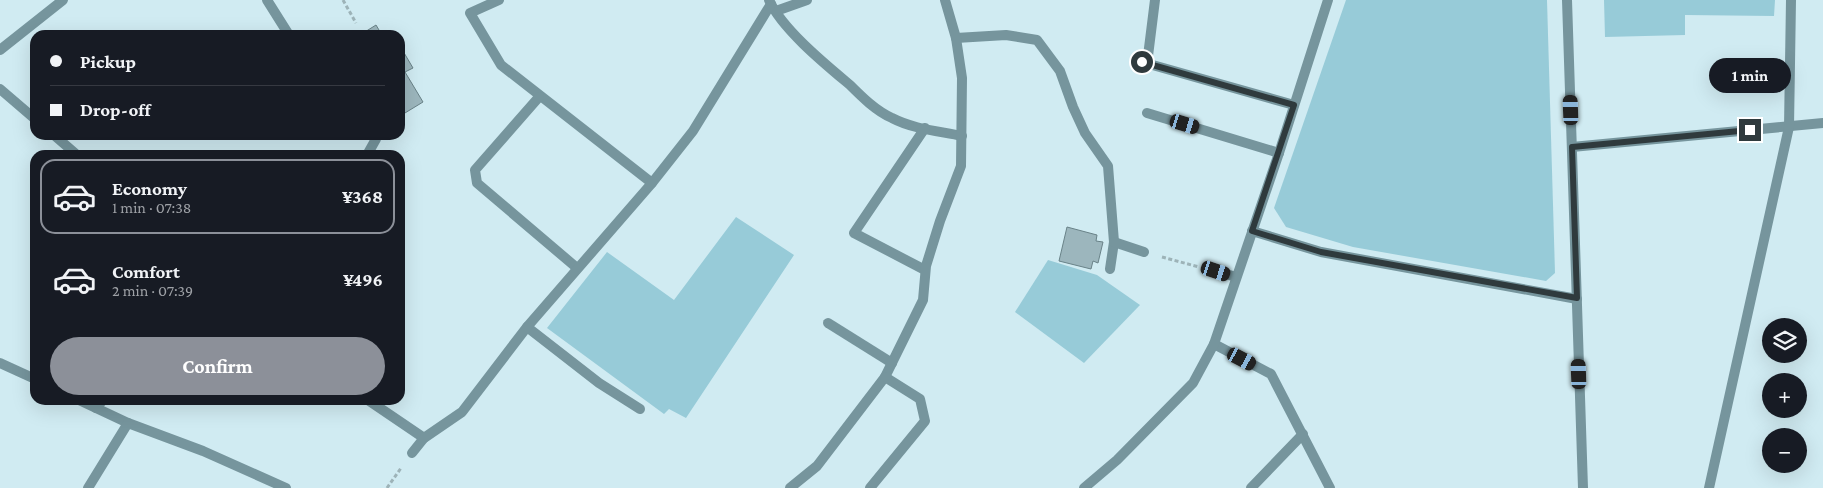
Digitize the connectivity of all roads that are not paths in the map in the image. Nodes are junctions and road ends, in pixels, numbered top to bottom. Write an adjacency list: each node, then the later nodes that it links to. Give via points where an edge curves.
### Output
1 (63, 0): 13 (street)
2 (268, 0): 11 (street)
3 (500, 0): 15 (street, via 470,13 501,65)
4 (808, 0): 10 (street)
5 (945, 0): 12 (street)
6 (1155, 0): 16 (street, via 1145,63)
7 (1328, 0): 16 (street)
8 (1567, 0): 24 (street)
9 (1791, 0): 20 (street)
10 (772, 5): 21 (street, via 810,50 863,97 889,117); 27 (street, via 694,131)
11 (286, 30)
12 (956, 38): 22 (street, via 962,78); 29 (street, via 1006,36 1037,40 1060,72 1084,133 1108,166)
13 (0, 50)
14 (0, 89): 18 (street)
15 (540, 97): 27 (street); 31 (street, via 475,170 477,184)
16 (1294, 105): 26 (street)
17 (1148, 113): 26 (street)
18 (30, 115)
19 (1823, 123): 20 (street)
20 (1789, 127): 24 (street); 60 (street)
21 (925, 128): 22 (street); 32 (street, via 854,234)
22 (962, 136): 32 (street, via 961,166)
23 (60, 140): 25 (street)
24 (1572, 147): 36 (street)
25 (71, 150)
26 (1278, 153): 28 (street)
27 (652, 183): 31 (street)
28 (1252, 231): 35 (street); 36 (street, via 1321,252)
29 (1114, 242): 30 (street); 33 (street)
30 (1144, 252)
31 (577, 268): 38 (street)
32 (925, 270): 41 (street, via 923,300)
33 (1110, 270)
34 (1216, 271): 35 (street)
35 (1236, 277): 39 (street)
36 (1577, 298): 59 (street)
37 (828, 323): 41 (street)
38 (528, 327): 46 (street); 49 (street, via 462,412)
39 (1214, 344): 48 (street, via 1272,374); 56 (street, via 1193,383 1117,460)
40 (0, 363): 42 (street)
41 (892, 363): 43 (street)
42 (30, 377)
43 (885, 377): 54 (street, via 817,466); 55 (street, via 920,399 925,421)
44 (101, 405): 47 (street)
45 (375, 405): 49 (street)
46 (640, 410)
47 (128, 423): 51 (street, via 203,451); 52 (street)
48 (1303, 434): 57 (street); 58 (street)
49 (424, 438): 50 (street)
50 (412, 453)
51 (268, 484): 53 (street)
52 (88, 488)
53 (286, 488)
54 (790, 488)
55 (870, 488)
56 (1084, 488)
57 (1251, 488)
58 (1330, 488)
59 (1583, 488)
60 (1709, 488)

